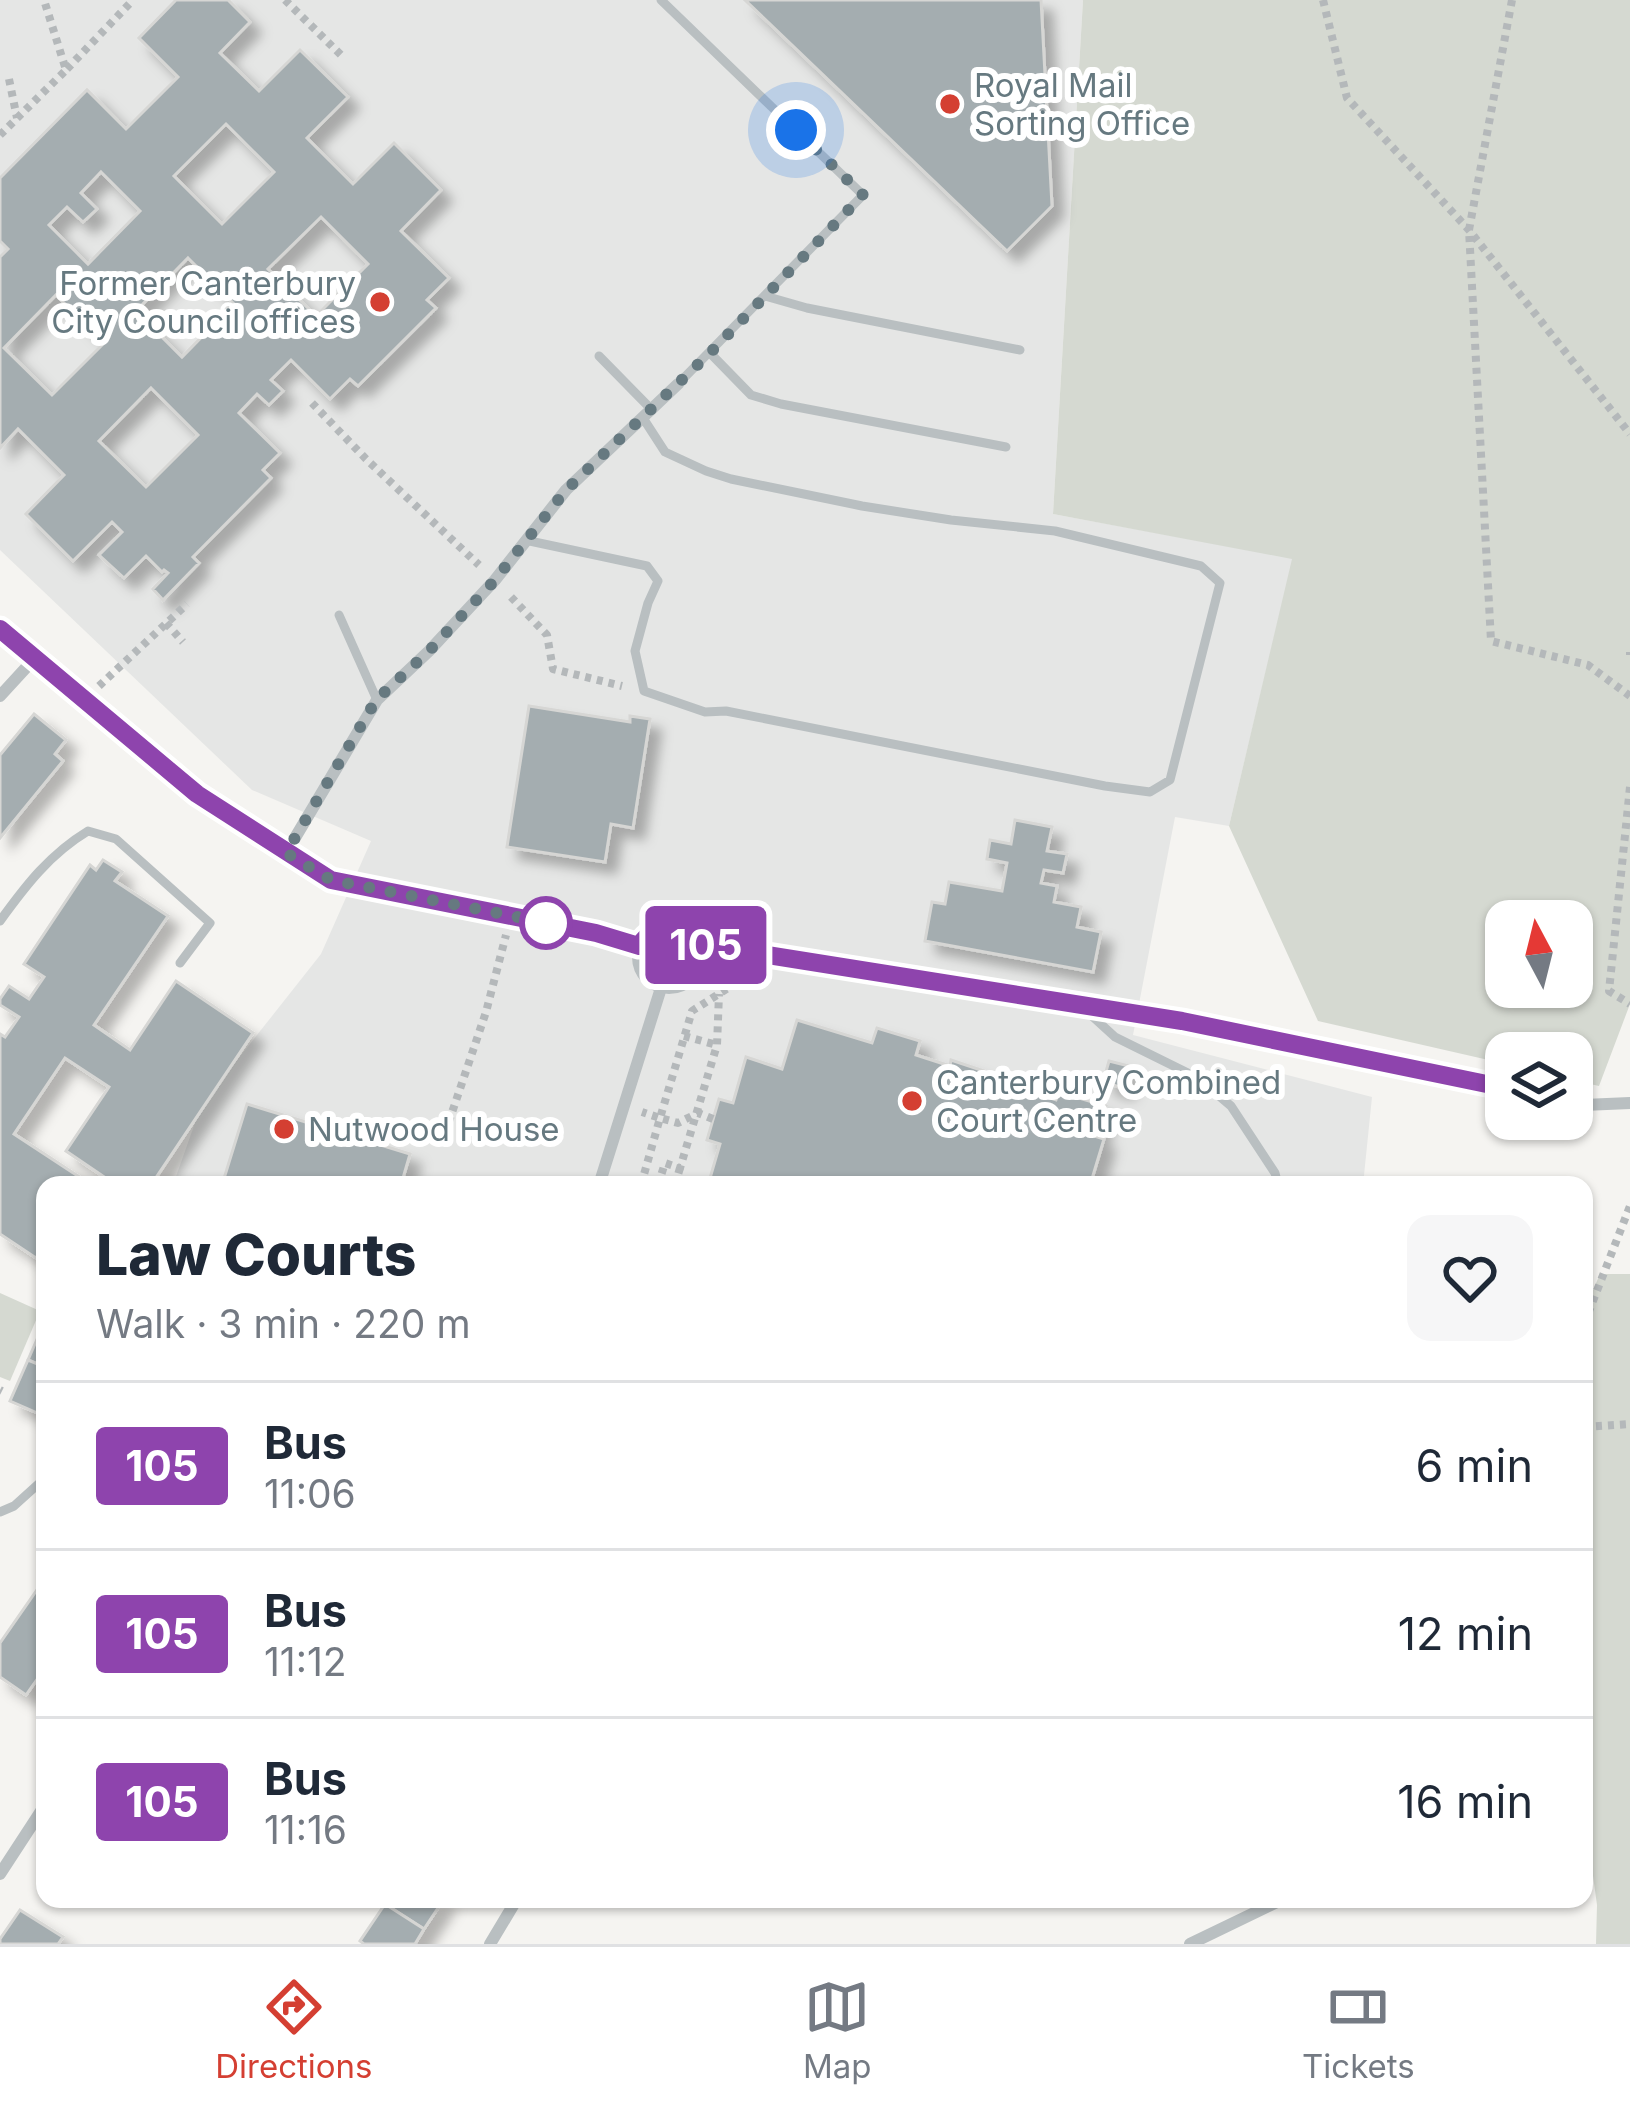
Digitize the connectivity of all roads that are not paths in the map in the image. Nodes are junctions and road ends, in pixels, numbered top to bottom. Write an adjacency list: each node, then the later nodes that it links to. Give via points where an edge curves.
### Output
1 (661, 0): 2 (lane, via 863,195)
2 (766, 296): 3 (lane); 4 (lane)
3 (1020, 350)
4 (710, 353): 6 (lane); 8 (lane, via 751,395)
5 (598, 356): 7 (lane)
6 (678, 384): 7 (street)
7 (648, 414): 9 (street); 9 (lane, via 665,452 731,479 1054,531 1201,566 1220,583 1170,780 1150,792 1106,786 705,712 644,691 635,651 658,581 646,566)
8 (1006, 447)
9 (525, 540): 14 (street)
10 (339, 615): 14 (lane)
11 (0, 629): 12 (street)
12 (34, 659): 13 (street); 15 (street, via 197,794)
13 (0, 696)
14 (376, 700): 15 (street)
15 (286, 853): 18 (street, via 331,880)
16 (0, 921): 19 (lane, via 36,872 88,831 116,839 210,923)
17 (698, 944): 18 (street, via 686,931 663,926); 20 (street, via 695,975 684,986); 21 (street)
18 (639, 946): 20 (street, via 639,969)
19 (181, 963)
20 (661, 988): 25 (street)
21 (1080, 1005): 22 (street); 26 (lane, via 1115,1036 1198,1078 1231,1106)
22 (1485, 1084)
23 (1630, 1103): 24 (street)
24 (1593, 1105)
25 (602, 1176)
26 (1276, 1176)
27 (36, 1486): 28 (lane)
28 (0, 1512)
29 (36, 1819): 30 (street)
30 (0, 1874)
31 (512, 1908): 33 (street)
32 (1264, 1908): 34 (street)
33 (490, 1944)
34 (1190, 1944)

